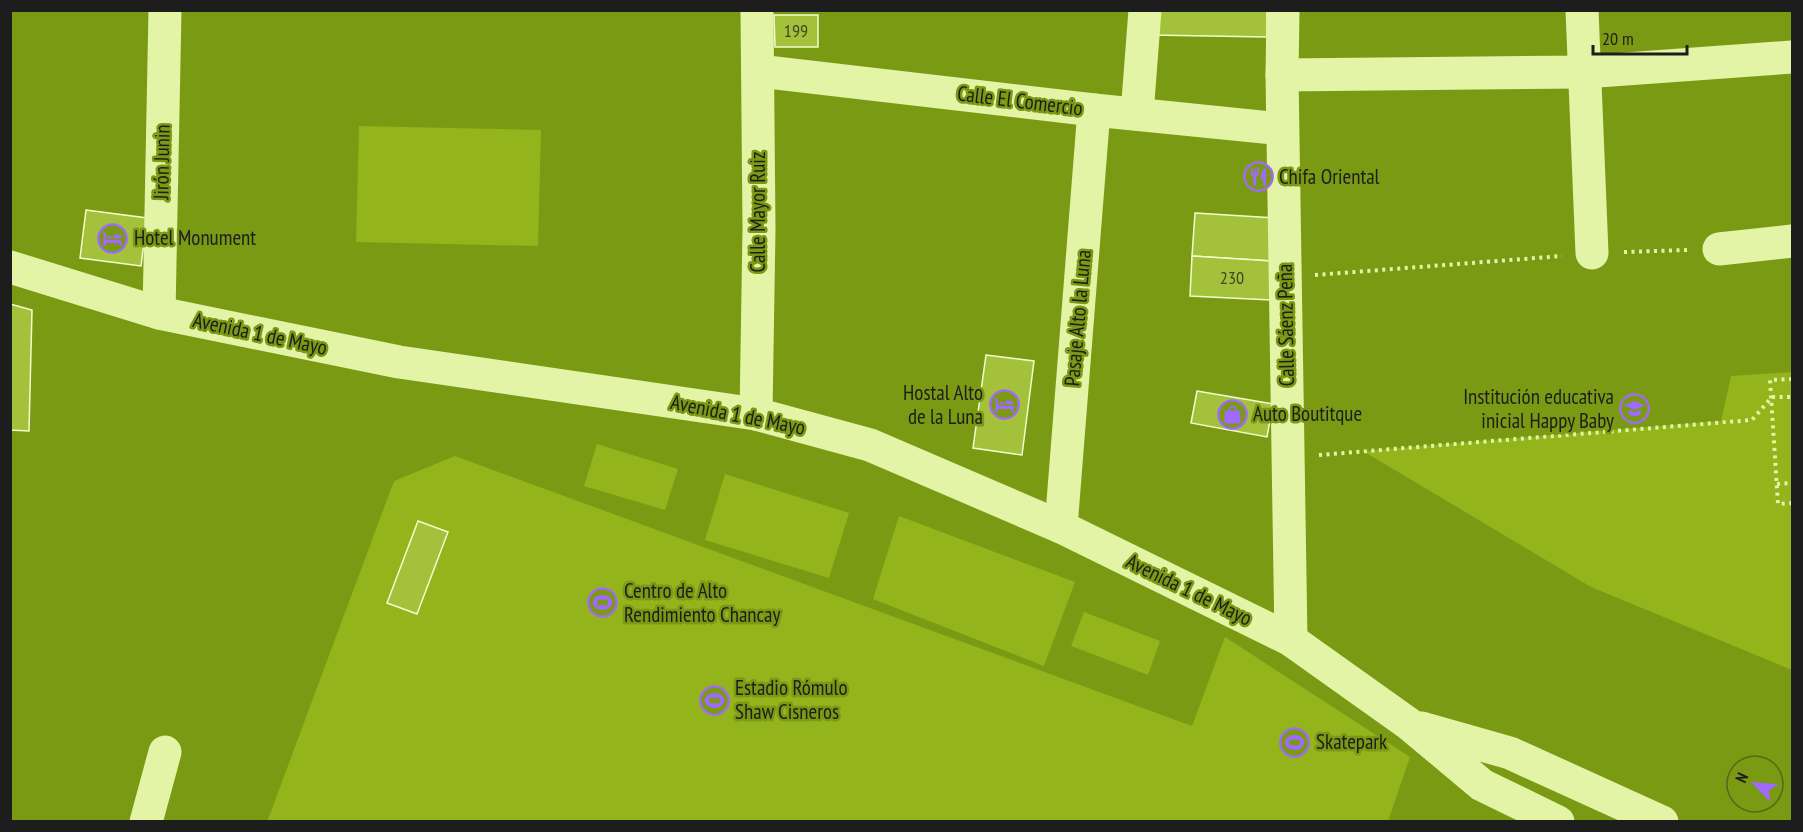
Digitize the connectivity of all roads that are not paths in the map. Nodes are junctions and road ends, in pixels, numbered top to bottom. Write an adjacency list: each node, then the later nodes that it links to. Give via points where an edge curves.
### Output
1 (165, 10): 17 (street, Jirón Junin)
2 (757, 10): 7 (street, Calle Mayor Ruiz)
3 (1145, 10): 11 (street)
4 (1283, 10): 9 (street, Calle Sáenz Peña)
5 (1582, 10): 8 (street)
6 (1792, 57): 8 (street)
7 (758, 71): 10 (street, Calle El Comercio); 18 (street, Calle Mayor Ruiz)
8 (1584, 72): 9 (street); 15 (street)
9 (1282, 75): 12 (street, Calle Sáenz Peña)
10 (1094, 110): 11 (street, Calle El Comercio); 19 (street, Pasaje Alto la Luna)
11 (1137, 114): 12 (street, Calle El Comercio)
12 (1282, 129): 20 (street, Calle Sáenz Peña)
13 (1792, 241): 14 (street)
14 (1719, 249)
15 (1592, 253)
16 (10, 267): 17 (street, Avenida 1 de Mayo)
17 (159, 313): 18 (street, Avenida 1 de Mayo, via 399,362)
18 (756, 414): 19 (street, Avenida 1 de Mayo, via 870,445)
19 (1061, 527): 20 (street, Avenida 1 de Mayo)
20 (1291, 640): 21 (street, Avenida 1 de Mayo)
21 (1409, 724): 24 (street, Avenida 1 de Mayo, via 1482,785); 25 (street, Avenida 1 de Mayo, via 1510,753)
22 (165, 752): 23 (street)
23 (146, 822)
24 (1558, 822)
25 (1662, 822)

